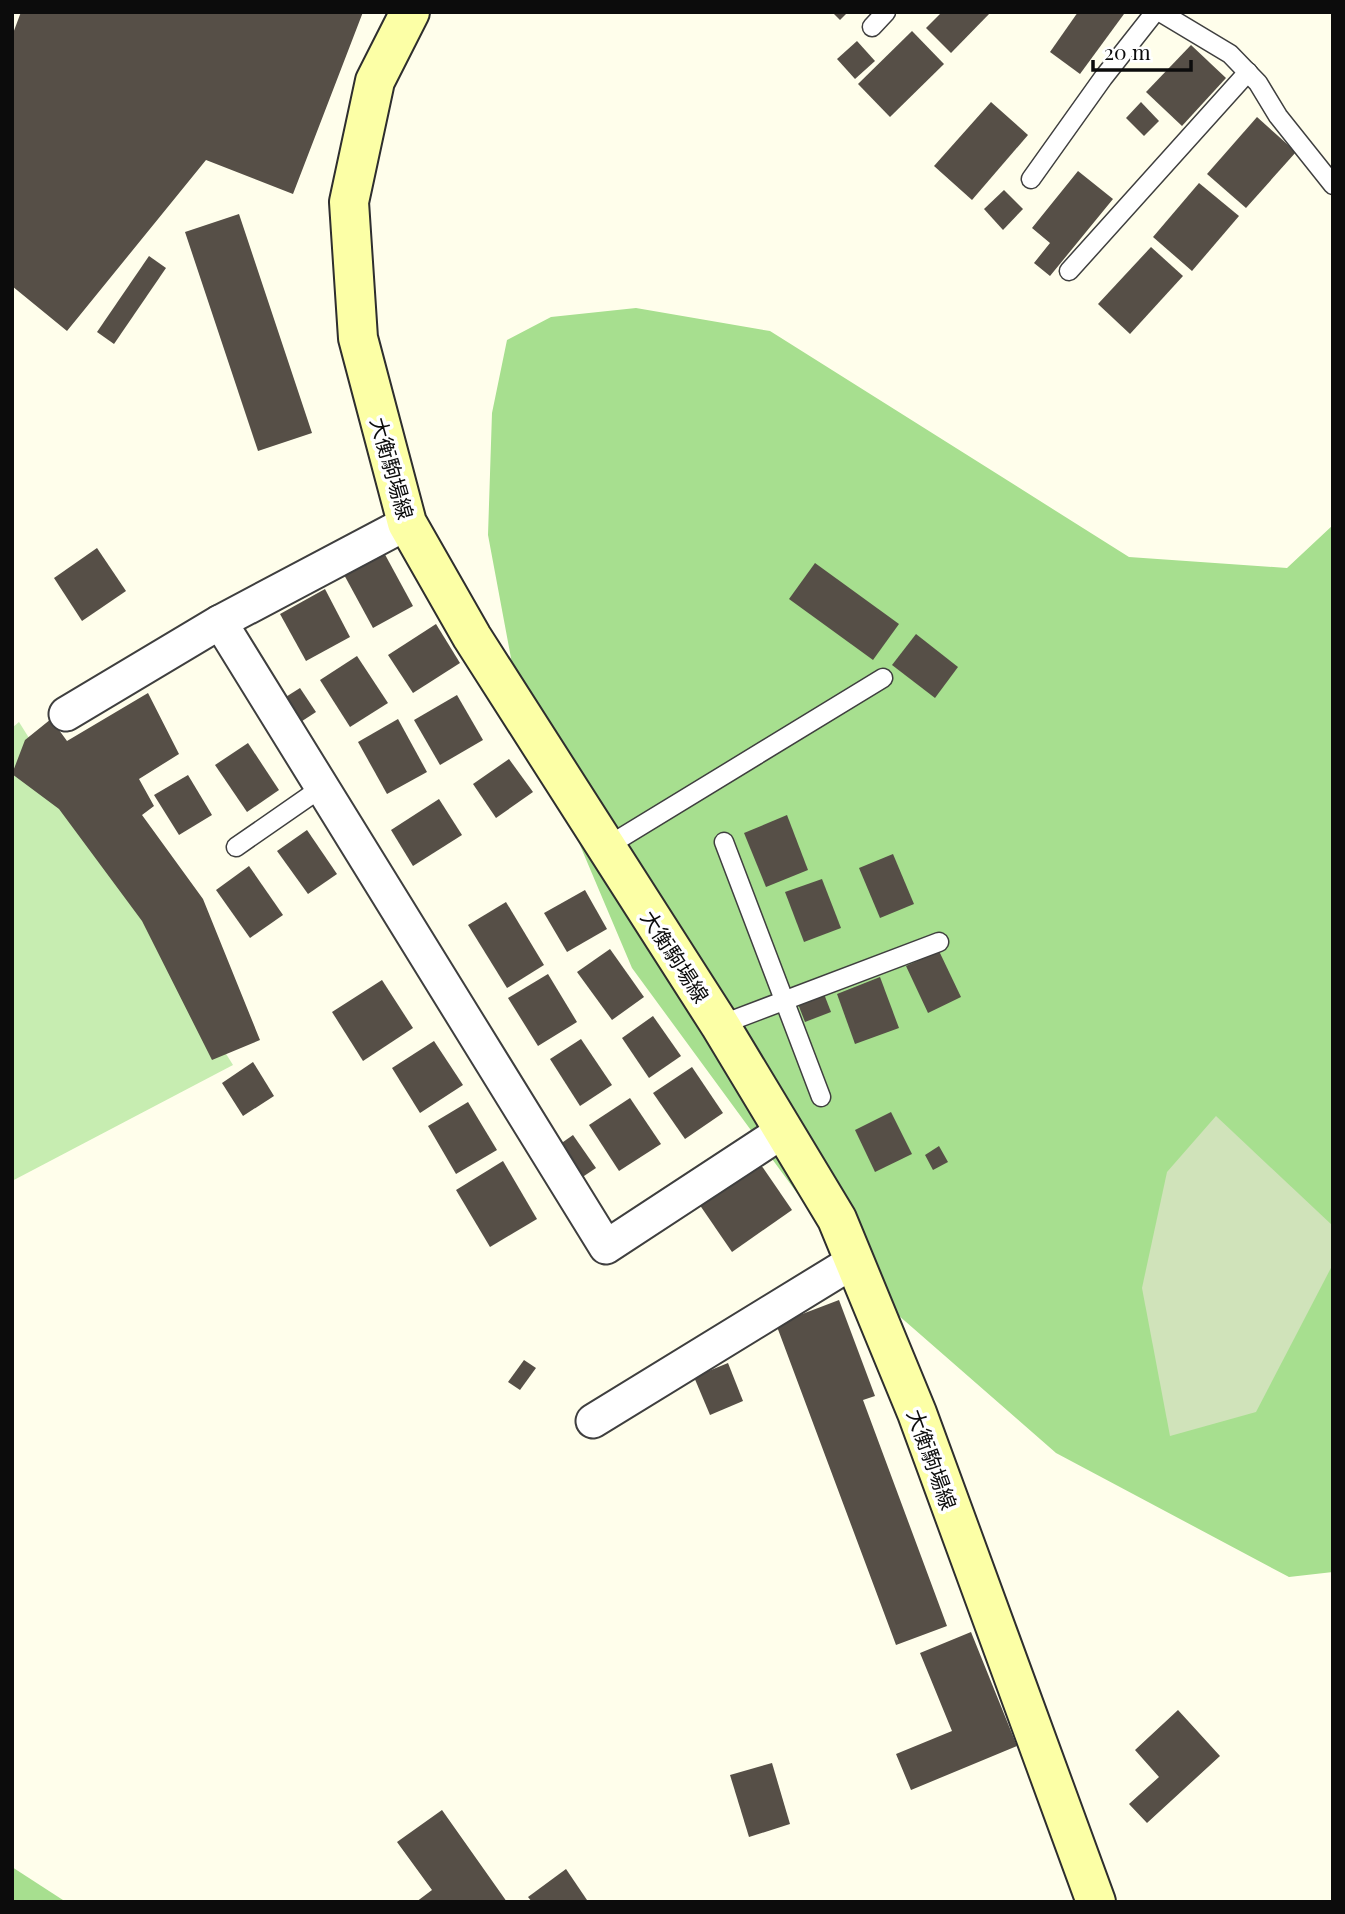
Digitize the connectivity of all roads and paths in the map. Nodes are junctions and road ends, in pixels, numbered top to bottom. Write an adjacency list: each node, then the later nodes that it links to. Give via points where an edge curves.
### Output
1 (410, 12): 9 (main road, 大衡駒場線, via 375,81 349,202 358,338)
2 (886, 12): 4 (lane)
3 (1158, 12): 5 (lane, via 1230,54); 6 (lane)
4 (872, 27)
5 (1248, 72): 7 (lane); 8 (lane)
6 (1031, 179)
7 (1333, 185)
8 (1069, 271)
9 (407, 523): 10 (street); 16 (main road, 大衡駒場線, via 472,637)
10 (220, 622): 12 (street); 13 (street)
11 (883, 678): 16 (lane)
12 (66, 715)
13 (321, 788): 15 (lane); 21 (street, via 606,1247)
14 (724, 842): 18 (lane)
15 (236, 847)
16 (606, 847): 19 (main road, 大衡駒場線)
17 (939, 942): 18 (lane)
18 (783, 1001): 19 (lane); 20 (lane)
19 (720, 1025): 21 (main road, 大衡駒場線)
20 (821, 1097)
21 (783, 1131): 22 (main road, 大衡駒場線, via 837,1219)
22 (854, 1261): 23 (street); 24 (main road, 大衡駒場線, via 917,1413)
23 (593, 1421)
24 (1096, 1902)

